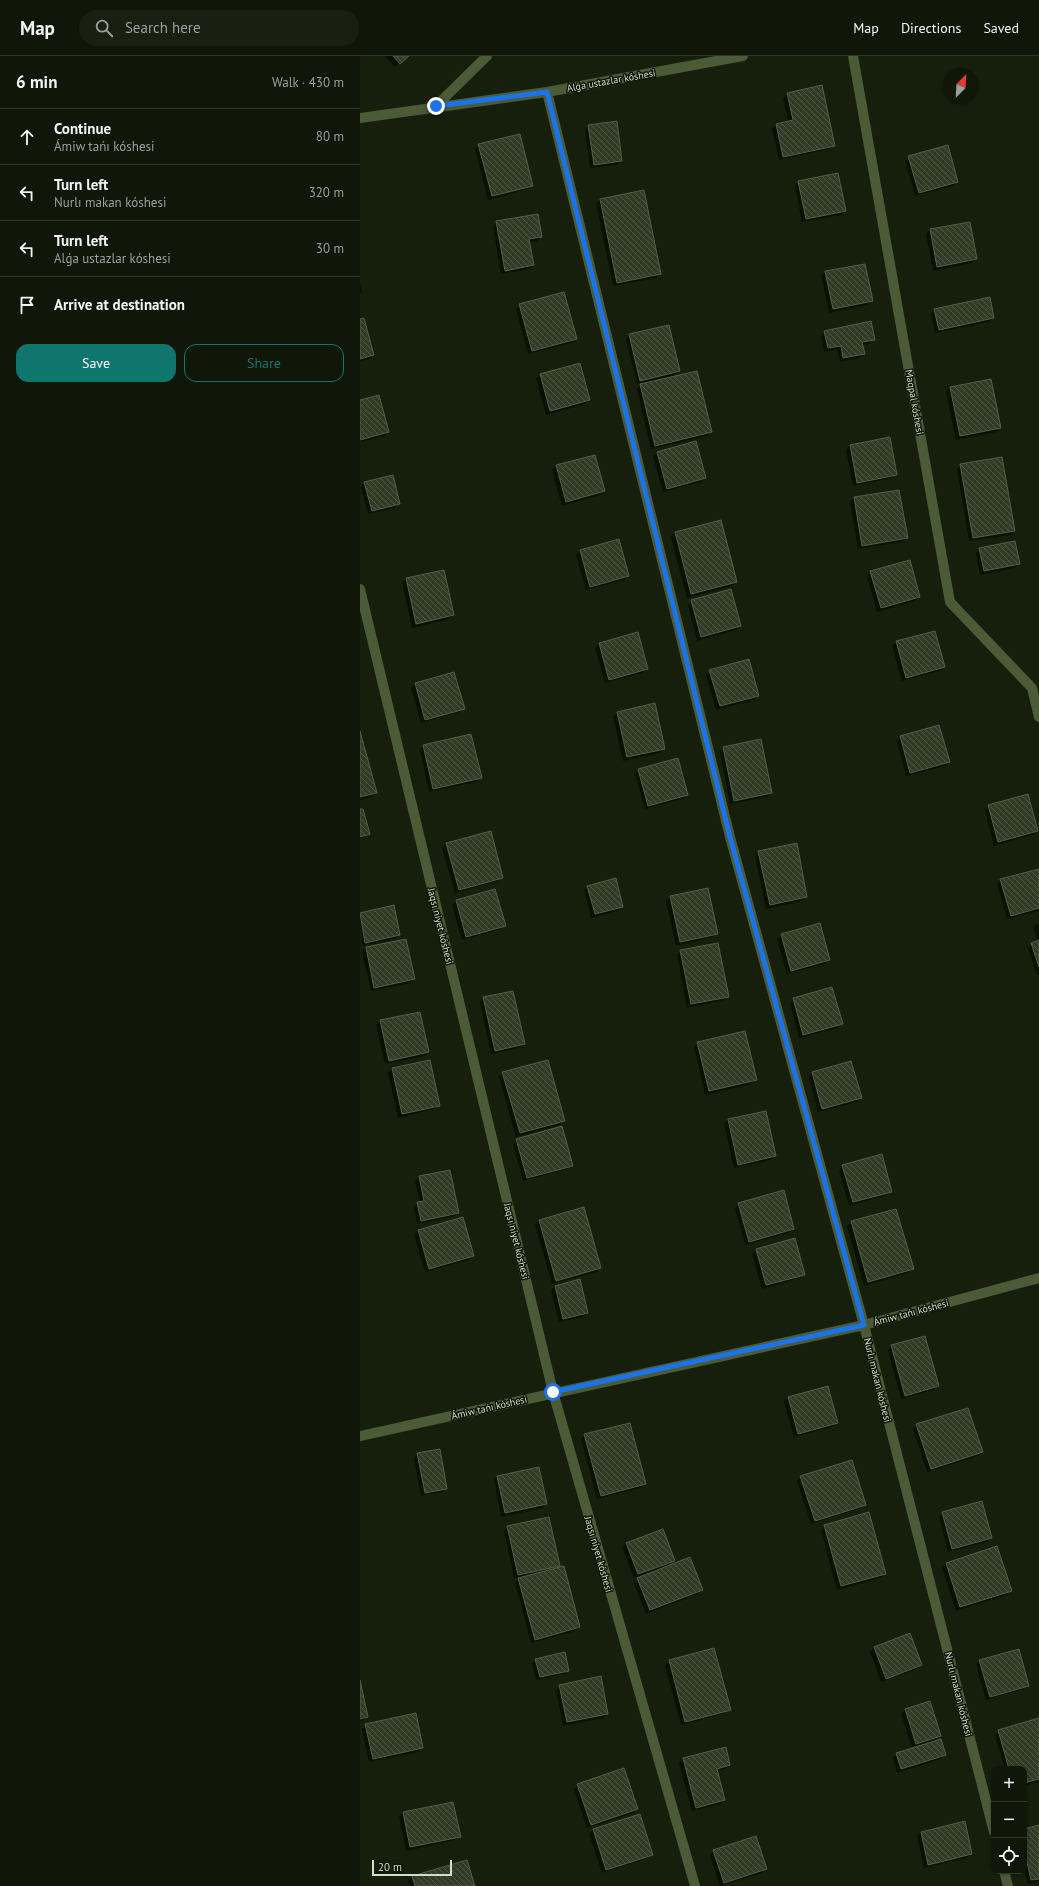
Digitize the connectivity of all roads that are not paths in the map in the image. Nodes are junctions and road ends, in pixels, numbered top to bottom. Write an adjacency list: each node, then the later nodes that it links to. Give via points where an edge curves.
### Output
1 (487, 56): 5 (street)
2 (743, 56): 4 (street, Alǵa ustazlar kóshesi)
3 (853, 56): 8 (street, Maqpal kóshesi, via 950,602 1032,688)
4 (547, 92): 5 (street, Alǵa ustazlar kóshesi); 10 (street, Nurlı makan kóshesi, via 730,837)
5 (436, 106): 6 (street, Alǵa ustazlar kóshesi)
6 (360, 118)
7 (360, 589): 11 (street, Jaqsı niyet kóshesi)
8 (1039, 716)
9 (1039, 1278): 10 (street, Ámiw tańı kóshesi)
10 (864, 1325): 11 (street, Ámiw tańı kóshesi); 13 (street, Nurlı makan kóshesi)
11 (553, 1392): 12 (street, Ámiw tańı kóshesi); 15 (street, Jaqsı niyet kóshesi)
12 (360, 1436)
13 (991, 1820)
14 (1005, 1874): 16 (street)
15 (694, 1886)
16 (1008, 1886)

